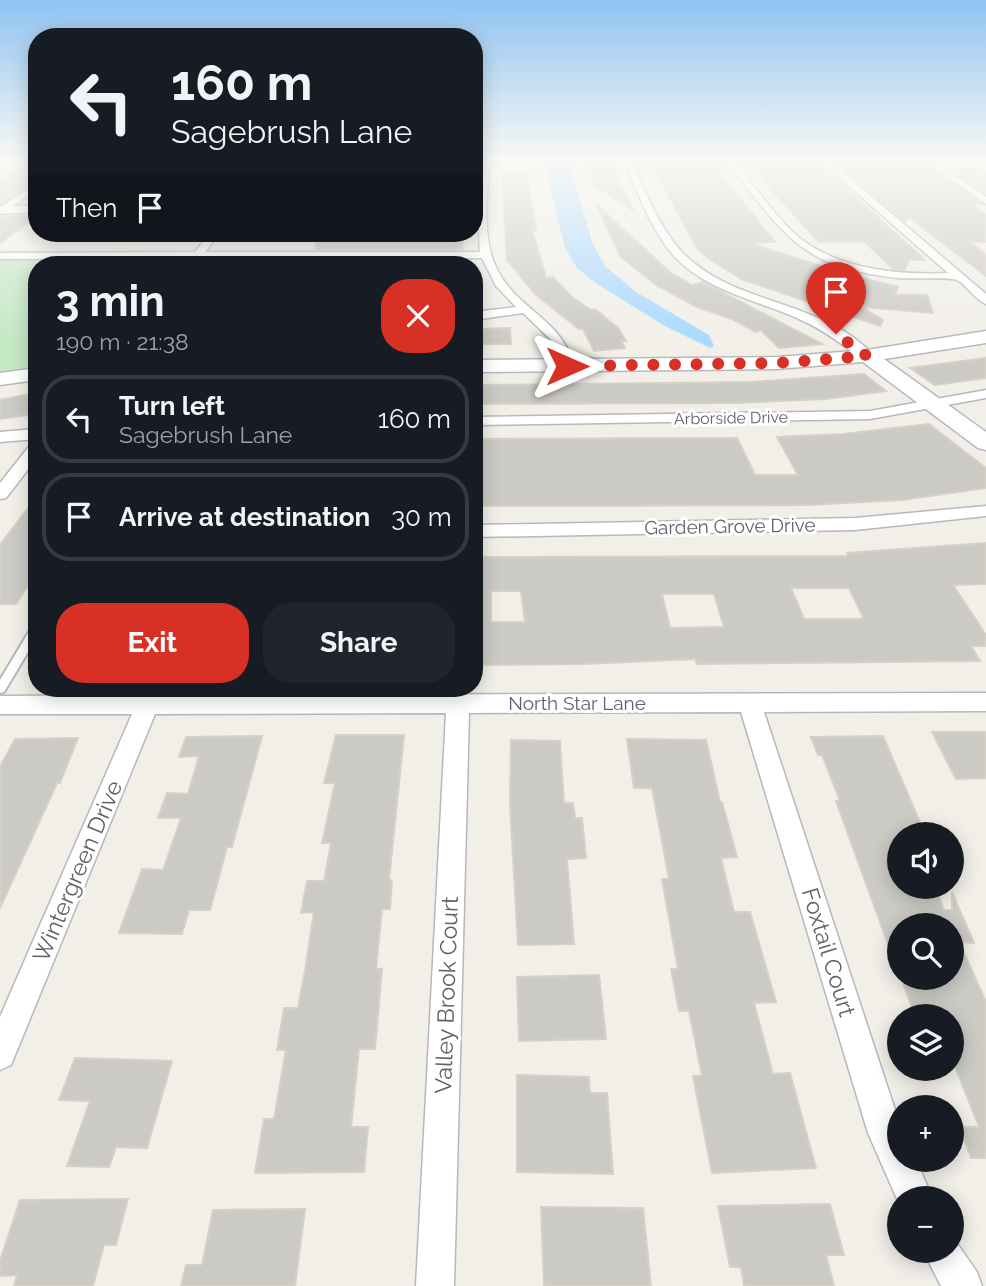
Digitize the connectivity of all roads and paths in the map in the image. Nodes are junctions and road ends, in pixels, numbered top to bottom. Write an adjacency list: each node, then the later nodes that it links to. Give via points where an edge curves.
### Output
1 (659, 221): 16 (street, via 678,255 695,269 806,317)
2 (780, 221): 11 (street, via 800,243 839,262 931,278)
3 (895, 221): 11 (street)
4 (483, 239): 6 (street)
5 (208, 242): 8 (street)
6 (485, 255): 9 (street); 13 (street, via 493,274)
7 (0, 256): 10 (street)
8 (197, 256)
9 (427, 256)
10 (28, 257)
11 (960, 276): 12 (street)
12 (986, 300)
13 (525, 309): 14 (street); 18 (street, via 551,331 566,354)
14 (483, 315)
15 (986, 337): 16 (street)
16 (867, 356): 18 (street, via 778,363); 22 (street)
17 (483, 366): 18 (street)
18 (567, 366)
19 (28, 375): 20 (street)
20 (0, 379)
21 (986, 394): 22 (street, Arborside Drive)
22 (933, 404): 23 (street, Arborside Drive, via 870,415); 26 (street)
23 (483, 421)
24 (28, 435): 25 (street)
25 (0, 437)
26 (986, 443)
27 (28, 458): 28 (street)
28 (0, 494)
29 (986, 511): 30 (street, Garden Grove Drive, via 855,524)
30 (483, 531)
31 (28, 643): 32 (lane)
32 (0, 689)
33 (133, 697): 39 (street, North Star Lane)
34 (150, 697): 40 (street, Wintergreen Drive)
35 (188, 697): 38 (street, North Star Lane)
36 (986, 702): 37 (street, North Star Lane)
37 (750, 703): 38 (street, North Star Lane); 41 (street, Foxtail Court, via 886,1133)
38 (457, 704): 43 (street, Valley Brook Court)
39 (0, 705)
40 (0, 1054)
41 (909, 1186)
42 (950, 1263): 44 (street)
43 (435, 1286)
44 (964, 1286)

